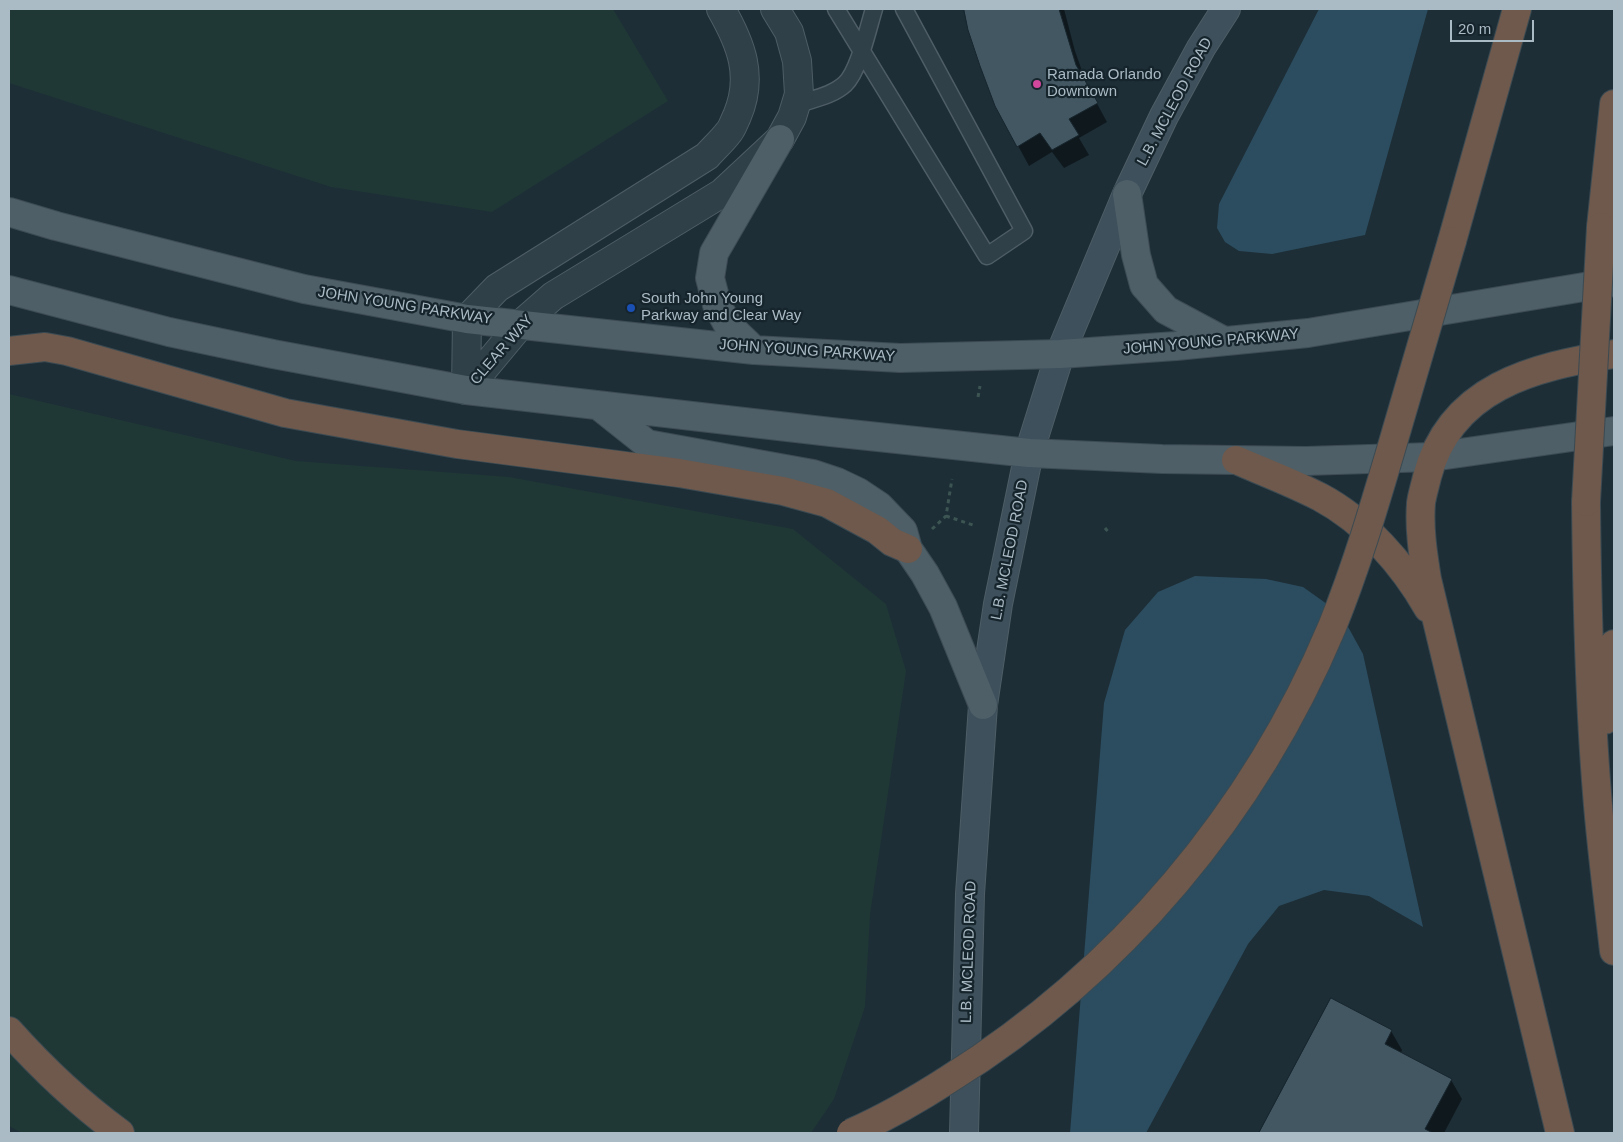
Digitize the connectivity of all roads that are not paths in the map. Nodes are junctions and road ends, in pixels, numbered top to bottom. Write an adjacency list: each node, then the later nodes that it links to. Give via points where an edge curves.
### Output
1 (721, 9): 16 (street, via 736,34 744,60 741,106 730,132 706,156 497,288)
2 (775, 9): 10 (street, CLEAR WAY, via 788,32 797,61)
3 (836, 9): 8 (lane)
4 (874, 9): 8 (lane)
5 (904, 9): 8 (lane, via 1024,231 986,256)
6 (1226, 9): 12 (street, L.B. MCLEOD ROAD, via 1164,116)
7 (1517, 9): 37 (highway, bridge, via 1380,486 1342,602 1299,699 1244,792 1195,860 1149,914 1114,951 1056,1002 975,1063 906,1105)
8 (861, 50): 10 (lane, via 853,73 845,84)
9 (1614, 104): 33 (highway, bridge, via 1601,227 1586,502 1590,677)
10 (796, 105): 11 (street, CLEAR WAY)
11 (780, 139): 17 (street, CLEAR WAY, via 722,193 553,296); 19 (main road, via 714,253 710,278 717,305 728,325)
12 (1127, 194): 18 (main road, via 1144,285 1166,310); 21 (street, L.B. MCLEOD ROAD)
13 (9, 212): 16 (main road, JOHN YOUNG PARKWAY, via 304,289)
14 (1614, 282): 18 (main road, JOHN YOUNG PARKWAY, via 1308,333)
15 (9, 290): 23 (main road, via 169,332)
16 (467, 319): 17 (main road, JOHN YOUNG PARKWAY); 23 (street, CLEAR WAY)
17 (521, 324): 19 (main road, JOHN YOUNG PARKWAY); 23 (street, CLEAR WAY)
18 (1224, 341): 21 (main road, JOHN YOUNG PARKWAY)
19 (754, 350): 21 (main road, JOHN YOUNG PARKWAY, via 900,358)
20 (9, 351): 29 (highway, via 45,347 66,351 285,413 457,444 679,473 783,491 827,503 877,530 892,542)
21 (1060, 354): 26 (street, L.B. MCLEOD ROAD)
22 (1614, 354): 27 (highway, via 1559,364 1519,376 1477,399 1448,428)
23 (466, 390): 24 (main road)
24 (598, 405): 26 (main road); 29 (main road, via 647,444 813,474 838,482 879,506)
25 (1614, 432): 27 (main road)
26 (1029, 453): 28 (main road); 32 (street, L.B. MCLEOD ROAD, via 998,604)
27 (1432, 457): 28 (main road); 30 (highway, via 1421,502 1421,536 1426,579)
28 (1236, 460): 30 (highway, via 1321,498 1358,523 1396,561)
29 (917, 542): 32 (main road, via 925,574 943,607)
30 (1439, 629): 39 (highway)
31 (1614, 644): 33 (highway)
32 (983, 705): 38 (street, L.B. MCLEOD ROAD, via 970,894)
33 (1597, 791): 34 (highway)
34 (1614, 951)
35 (9, 1031): 36 (highway, via 53,1078)
36 (120, 1133)
37 (851, 1133)
38 (964, 1133)
39 (1560, 1133)

